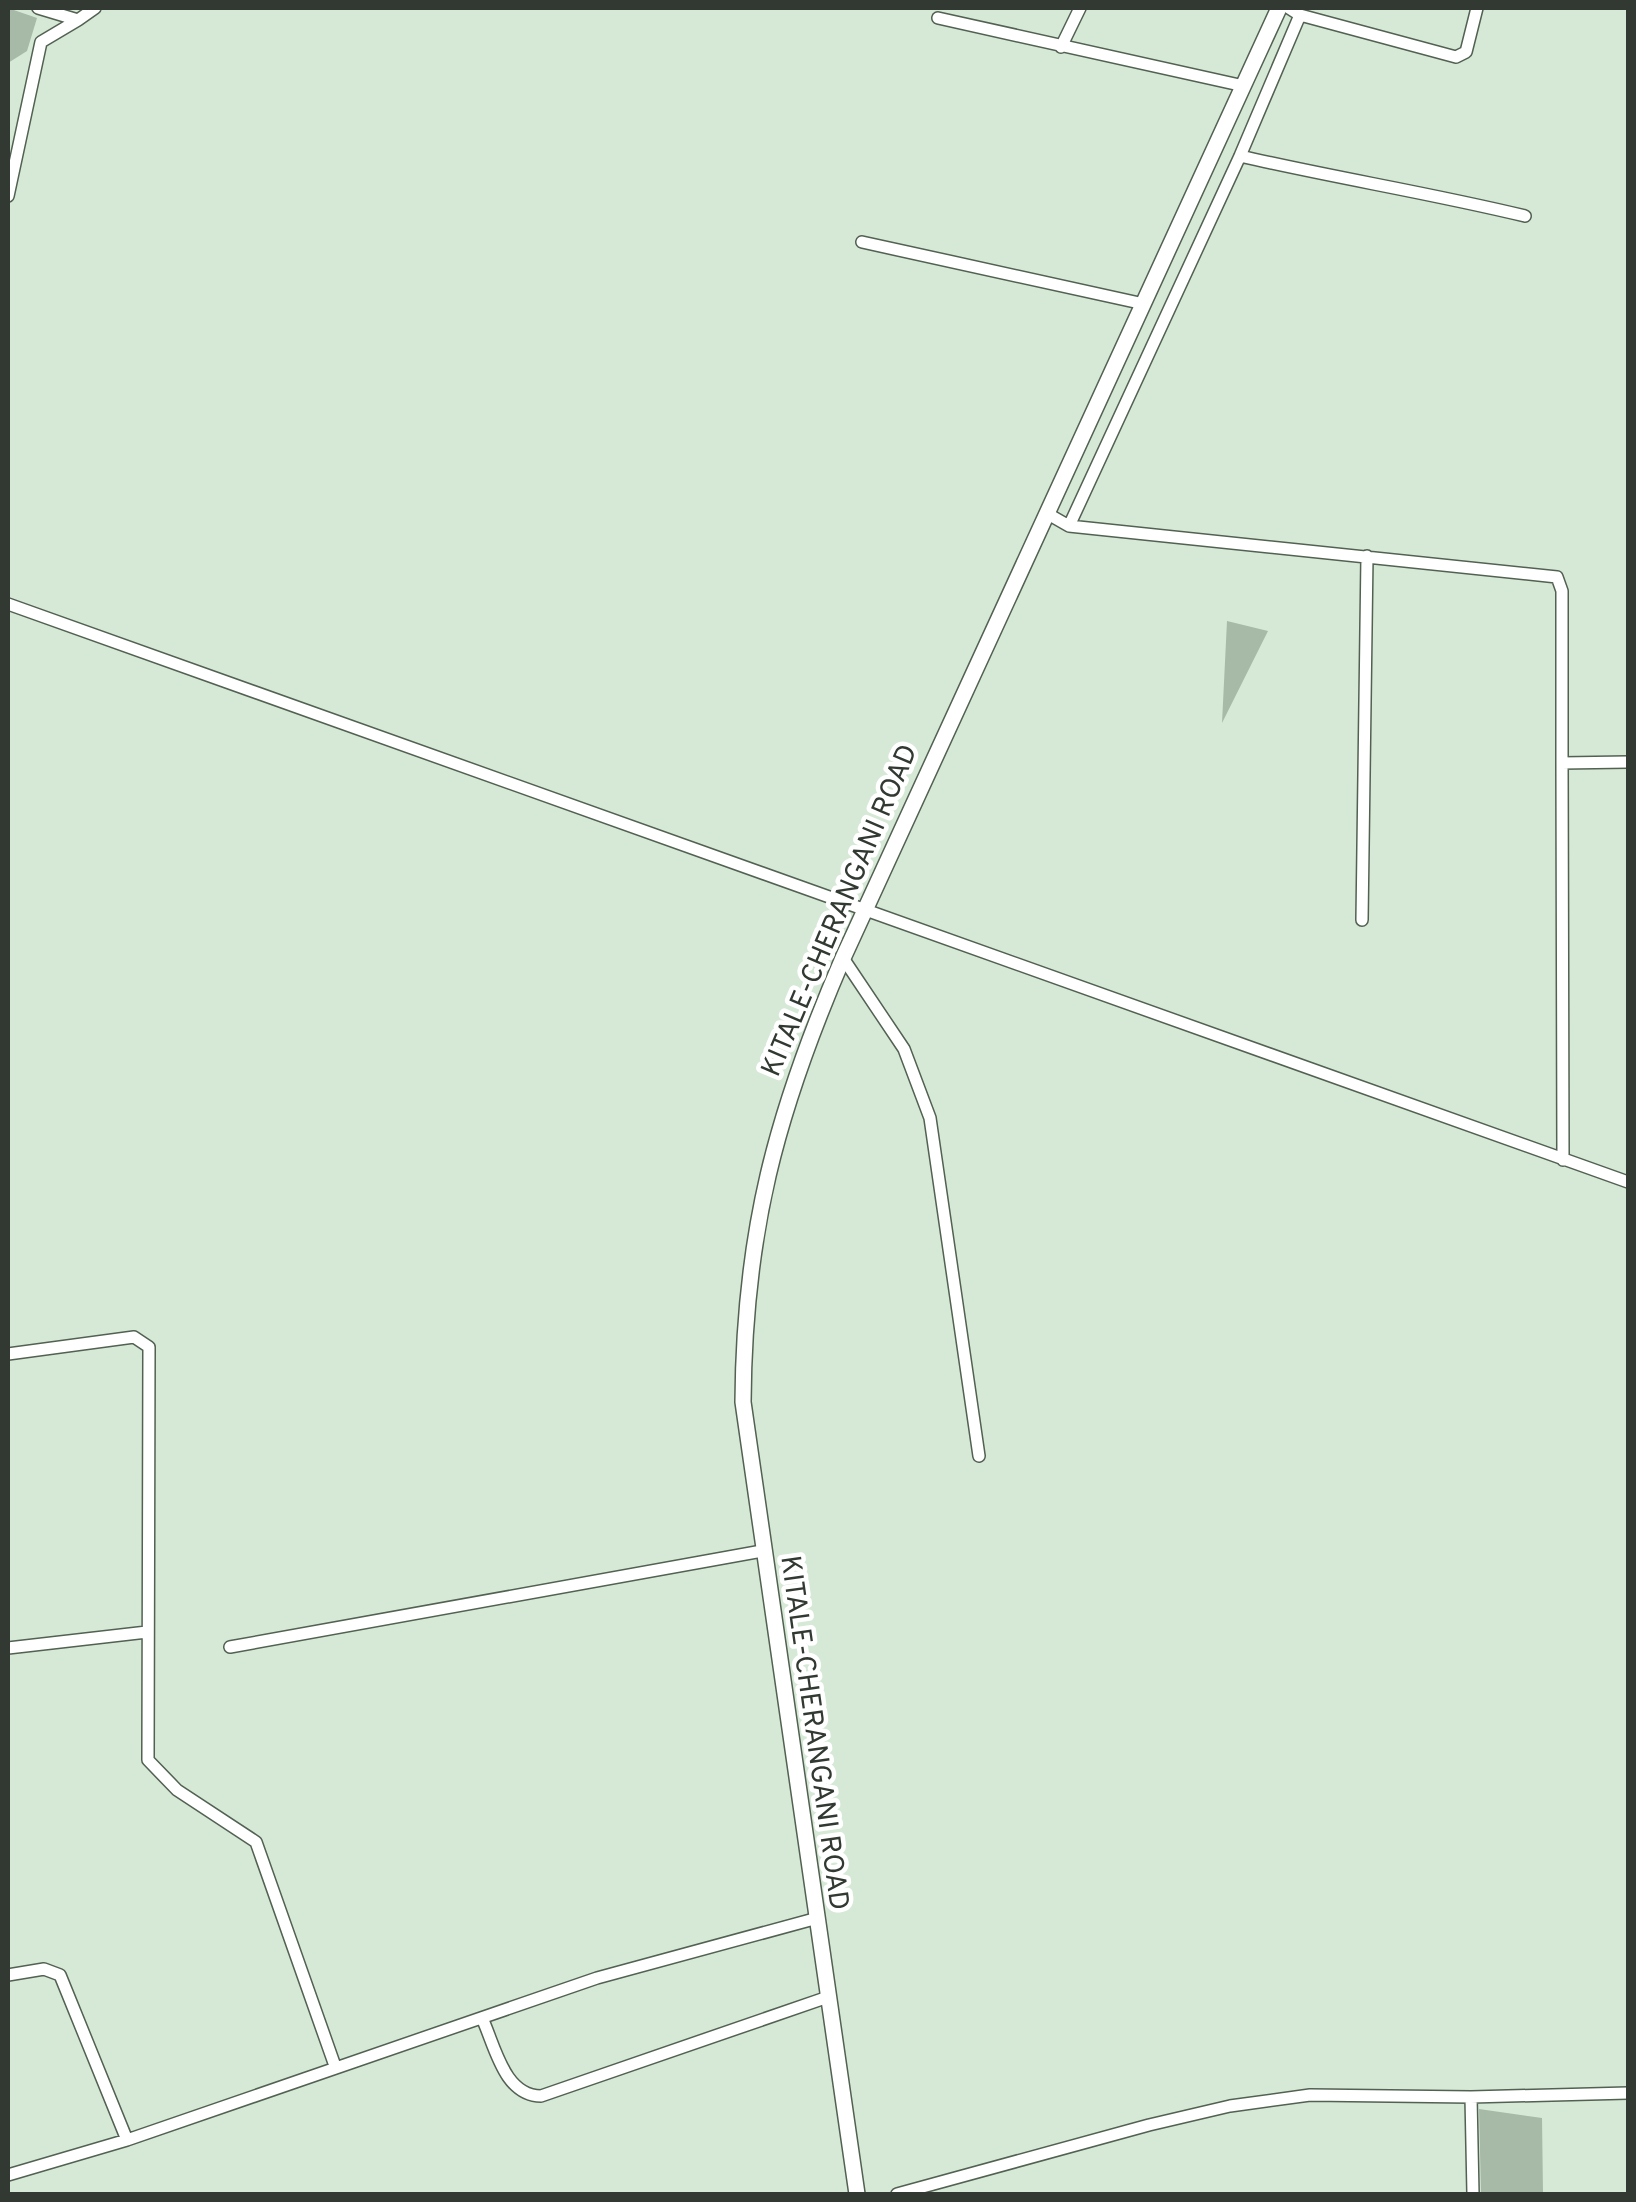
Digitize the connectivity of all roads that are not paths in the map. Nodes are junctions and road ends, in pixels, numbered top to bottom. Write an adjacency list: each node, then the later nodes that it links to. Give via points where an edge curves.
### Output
1 (38, 8): 8 (street)
2 (95, 8): 8 (street)
3 (1080, 8): 9 (street)
4 (1279, 8): 10 (main road, KITALE-CHERANGANI ROAD)
5 (1477, 8): 6 (street, via 1466,52 1456,57)
6 (1294, 11): 11 (street)
7 (938, 18): 9 (street)
8 (78, 20): 12 (street, via 41,42)
9 (1061, 47): 10 (street)
10 (1244, 86): 15 (main road, KITALE-CHERANGANI ROAD)
11 (1240, 156): 13 (street); 17 (street)
12 (8, 196)
13 (1525, 216)
14 (862, 242): 15 (street)
15 (1144, 304): 16 (main road, KITALE-CHERANGANI ROAD)
16 (1133, 327): 17 (street); 18 (main road, KITALE-CHERANGANI ROAD)
17 (1154, 343): 19 (street)
18 (1048, 514): 19 (street); 24 (main road, KITALE-CHERANGANI ROAD)
19 (1069, 526): 20 (street)
20 (1367, 556): 23 (street, via 1557,577); 25 (street)
21 (8, 604): 24 (street)
22 (1628, 762): 23 (street)
23 (1562, 764): 27 (street)
24 (865, 911): 26 (main road, KITALE-CHERANGANI ROAD); 27 (street)
25 (1362, 920)
26 (843, 958): 30 (street, via 904,1050 930,1118); 31 (main road, KITALE-CHERANGANI ROAD, via 788,1097 747,1275 743,1402)
27 (1563, 1160): 28 (street)
28 (1628, 1182)
29 (8, 1354): 32 (street, via 134,1337 149,1347)
30 (979, 1456)
31 (762, 1552): 33 (street); 35 (main road, KITALE-CHERANGANI ROAD)
32 (147, 1632): 34 (street); 39 (street, via 148,1760 177,1790 256,1842)
33 (230, 1647)
34 (8, 1648)
35 (814, 1920): 37 (main road, KITALE-CHERANGANI ROAD); 38 (street, via 669,1956)
36 (8, 1974): 42 (street, via 44,1969 60,1975)
37 (828, 1998): 38 (street, via 541,2096 513,2086); 44 (main road, KITALE-CHERANGANI ROAD)
38 (482, 2018): 39 (street)
39 (335, 2066): 42 (street)
40 (1628, 2093): 41 (street)
41 (1472, 2097): 45 (street, via 1345,2092 1230,2106); 46 (street)
42 (127, 2140): 43 (street)
43 (8, 2176)
44 (857, 2194)
45 (897, 2194)
46 (1474, 2194)

